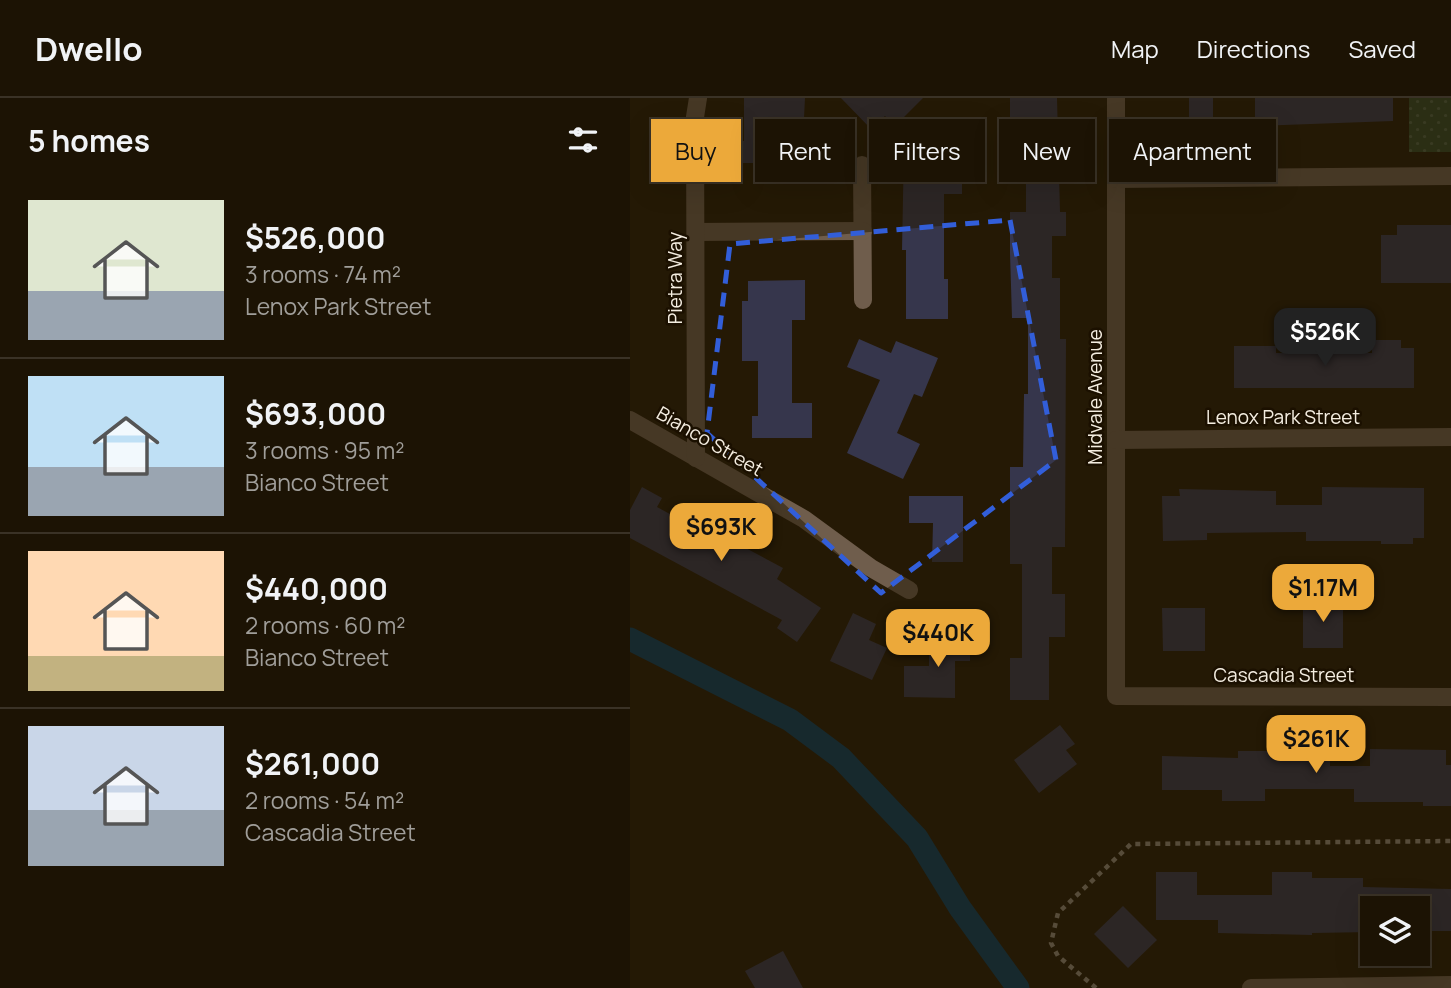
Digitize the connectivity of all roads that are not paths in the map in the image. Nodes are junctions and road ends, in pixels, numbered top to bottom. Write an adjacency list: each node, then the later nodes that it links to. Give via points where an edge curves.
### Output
1 (698, 98): 9 (street, Pietra Way)
2 (1116, 98): 3 (street, Midvale Avenue)
3 (1116, 119)
4 (862, 165): 8 (street)
5 (1451, 176): 6 (street)
6 (1276, 178)
7 (1116, 182): 13 (street, Midvale Avenue)
8 (863, 231): 9 (street); 10 (street)
9 (696, 232): 14 (street, Pietra Way)
10 (863, 300)
11 (630, 420): 14 (street, Bianco Street)
12 (1451, 437): 13 (street, Lenox Park Street)
13 (1116, 440): 16 (street, Midvale Avenue)
14 (696, 458): 15 (street, Bianco Street, via 804,519 870,568)
15 (909, 590)
16 (1116, 696): 17 (street, Cascadia Street)
17 (1451, 697)
18 (1451, 985): 19 (street)
19 (1251, 988)

